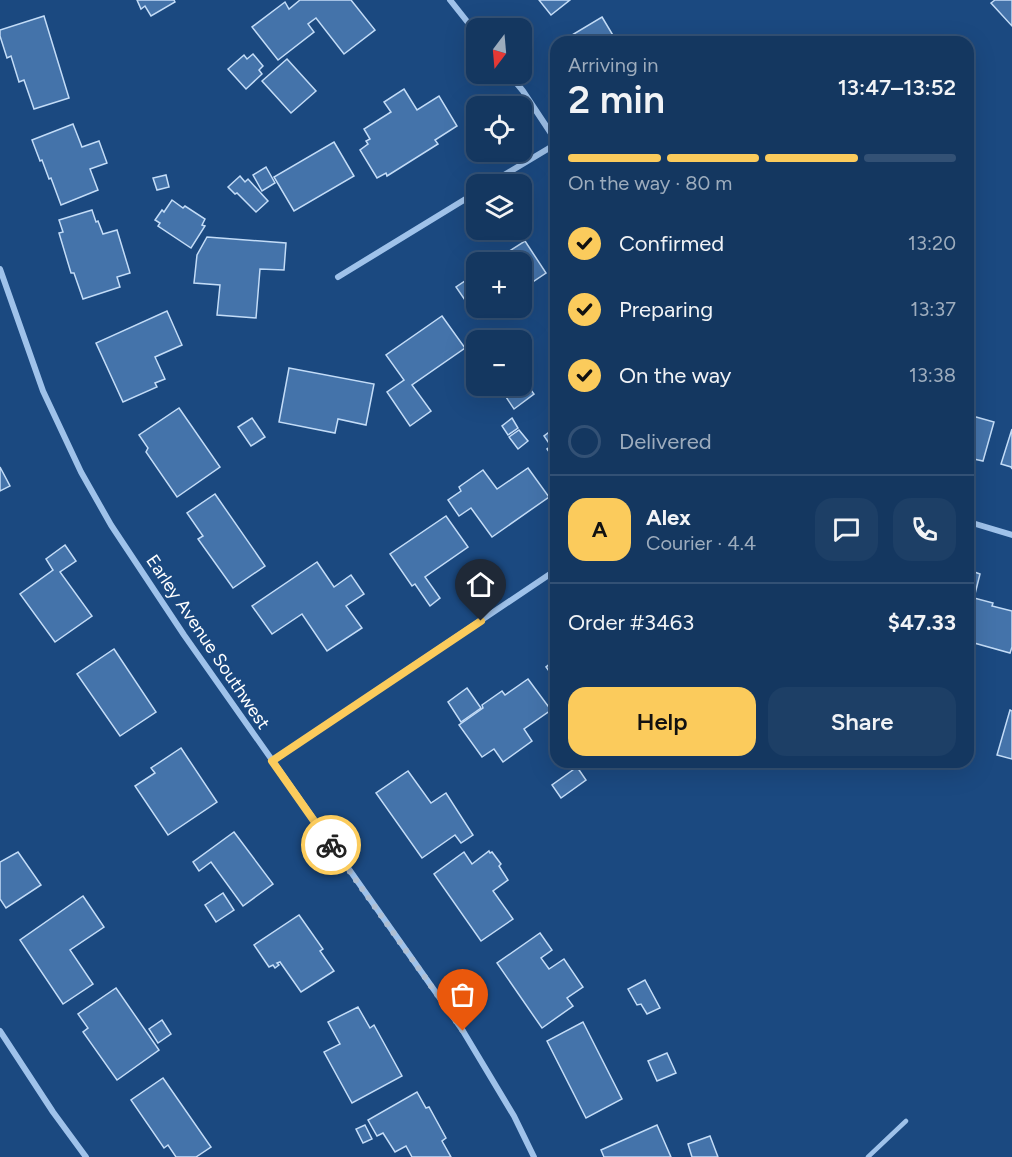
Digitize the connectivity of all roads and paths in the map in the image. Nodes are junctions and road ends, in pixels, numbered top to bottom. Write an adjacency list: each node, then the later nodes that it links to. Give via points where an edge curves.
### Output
1 (450, 0): 2 (street)
2 (466, 20)
3 (516, 84): 4 (street)
4 (550, 133)
5 (550, 146): 6 (street)
6 (505, 174)
7 (466, 199): 9 (street)
8 (0, 269): 13 (street, Earley Avenue Southwest, via 43,391 86,481 140,570)
9 (338, 277)
10 (974, 524): 11 (street)
11 (1012, 535)
12 (550, 574): 13 (street)
13 (272, 761): 17 (street, Earley Avenue Southwest, via 463,1031)
14 (0, 1031): 16 (street)
15 (906, 1121): 18 (lane)
16 (86, 1157)
17 (534, 1157)
18 (868, 1157)

